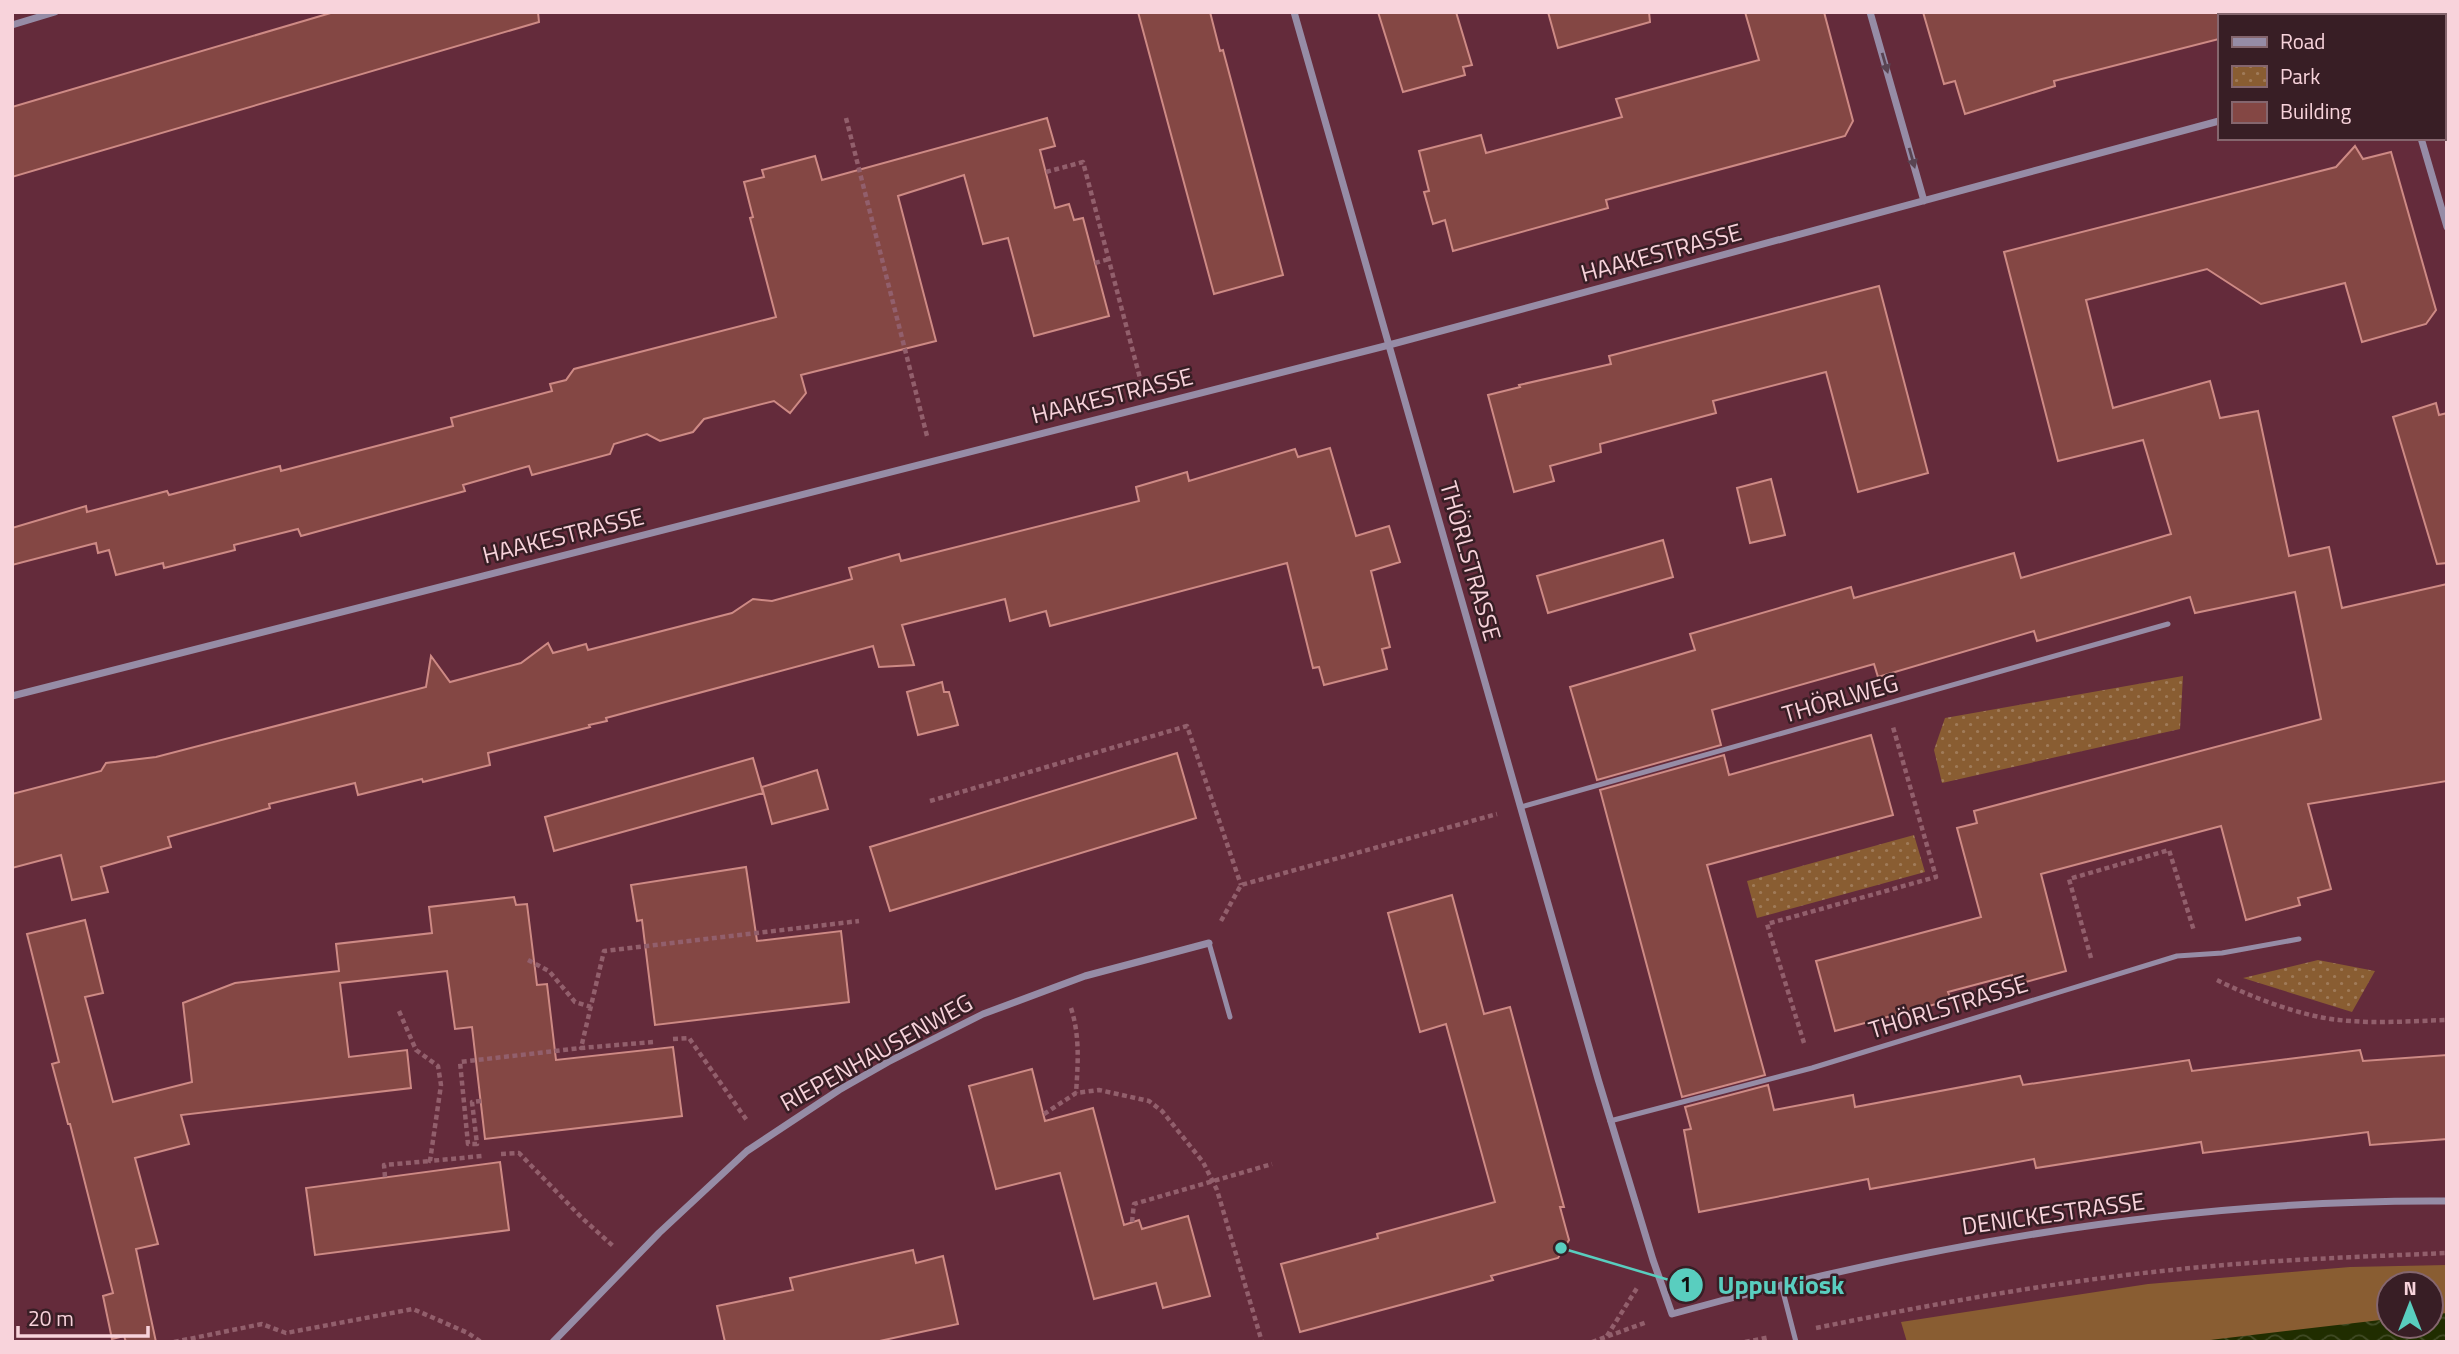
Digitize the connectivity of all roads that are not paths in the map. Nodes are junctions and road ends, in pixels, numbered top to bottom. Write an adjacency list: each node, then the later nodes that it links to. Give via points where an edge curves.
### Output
1 (55, 12): 4 (street)
2 (1294, 12): 9 (street, THÖRLSTRASSE)
3 (1870, 12): 7 (street, one-way to 7)
4 (12, 25)
5 (2218, 121): 7 (street, HAAKESTRASSE)
6 (2422, 140): 8 (street)
7 (1924, 201): 9 (street, HAAKESTRASSE)
8 (2447, 227)
9 (1389, 345): 11 (street, HAAKESTRASSE); 12 (street, THÖRLSTRASSE)
10 (2168, 624): 12 (lane, THÖRLWEG)
11 (12, 696)
12 (1521, 807): 16 (street, THÖRLSTRASSE)
13 (2299, 939): 16 (lane, THÖRLSTRASSE, via 2178,956 1811,1068)
14 (1209, 943): 15 (lane); 20 (street, RIEPENHAUSENWEG, via 1085,976 983,1014 828,1096 747,1152 701,1193)
15 (1230, 1017)
16 (1610, 1121): 19 (street, THÖRLSTRASSE)
17 (2447, 1200): 18 (street, DENICKESTRASSE, via 2308,1204 2138,1220 1930,1251)
18 (1781, 1284): 19 (street, DENICKESTRASSE); 21 (lane)
19 (1672, 1314)
20 (553, 1342)
21 (1796, 1342)

